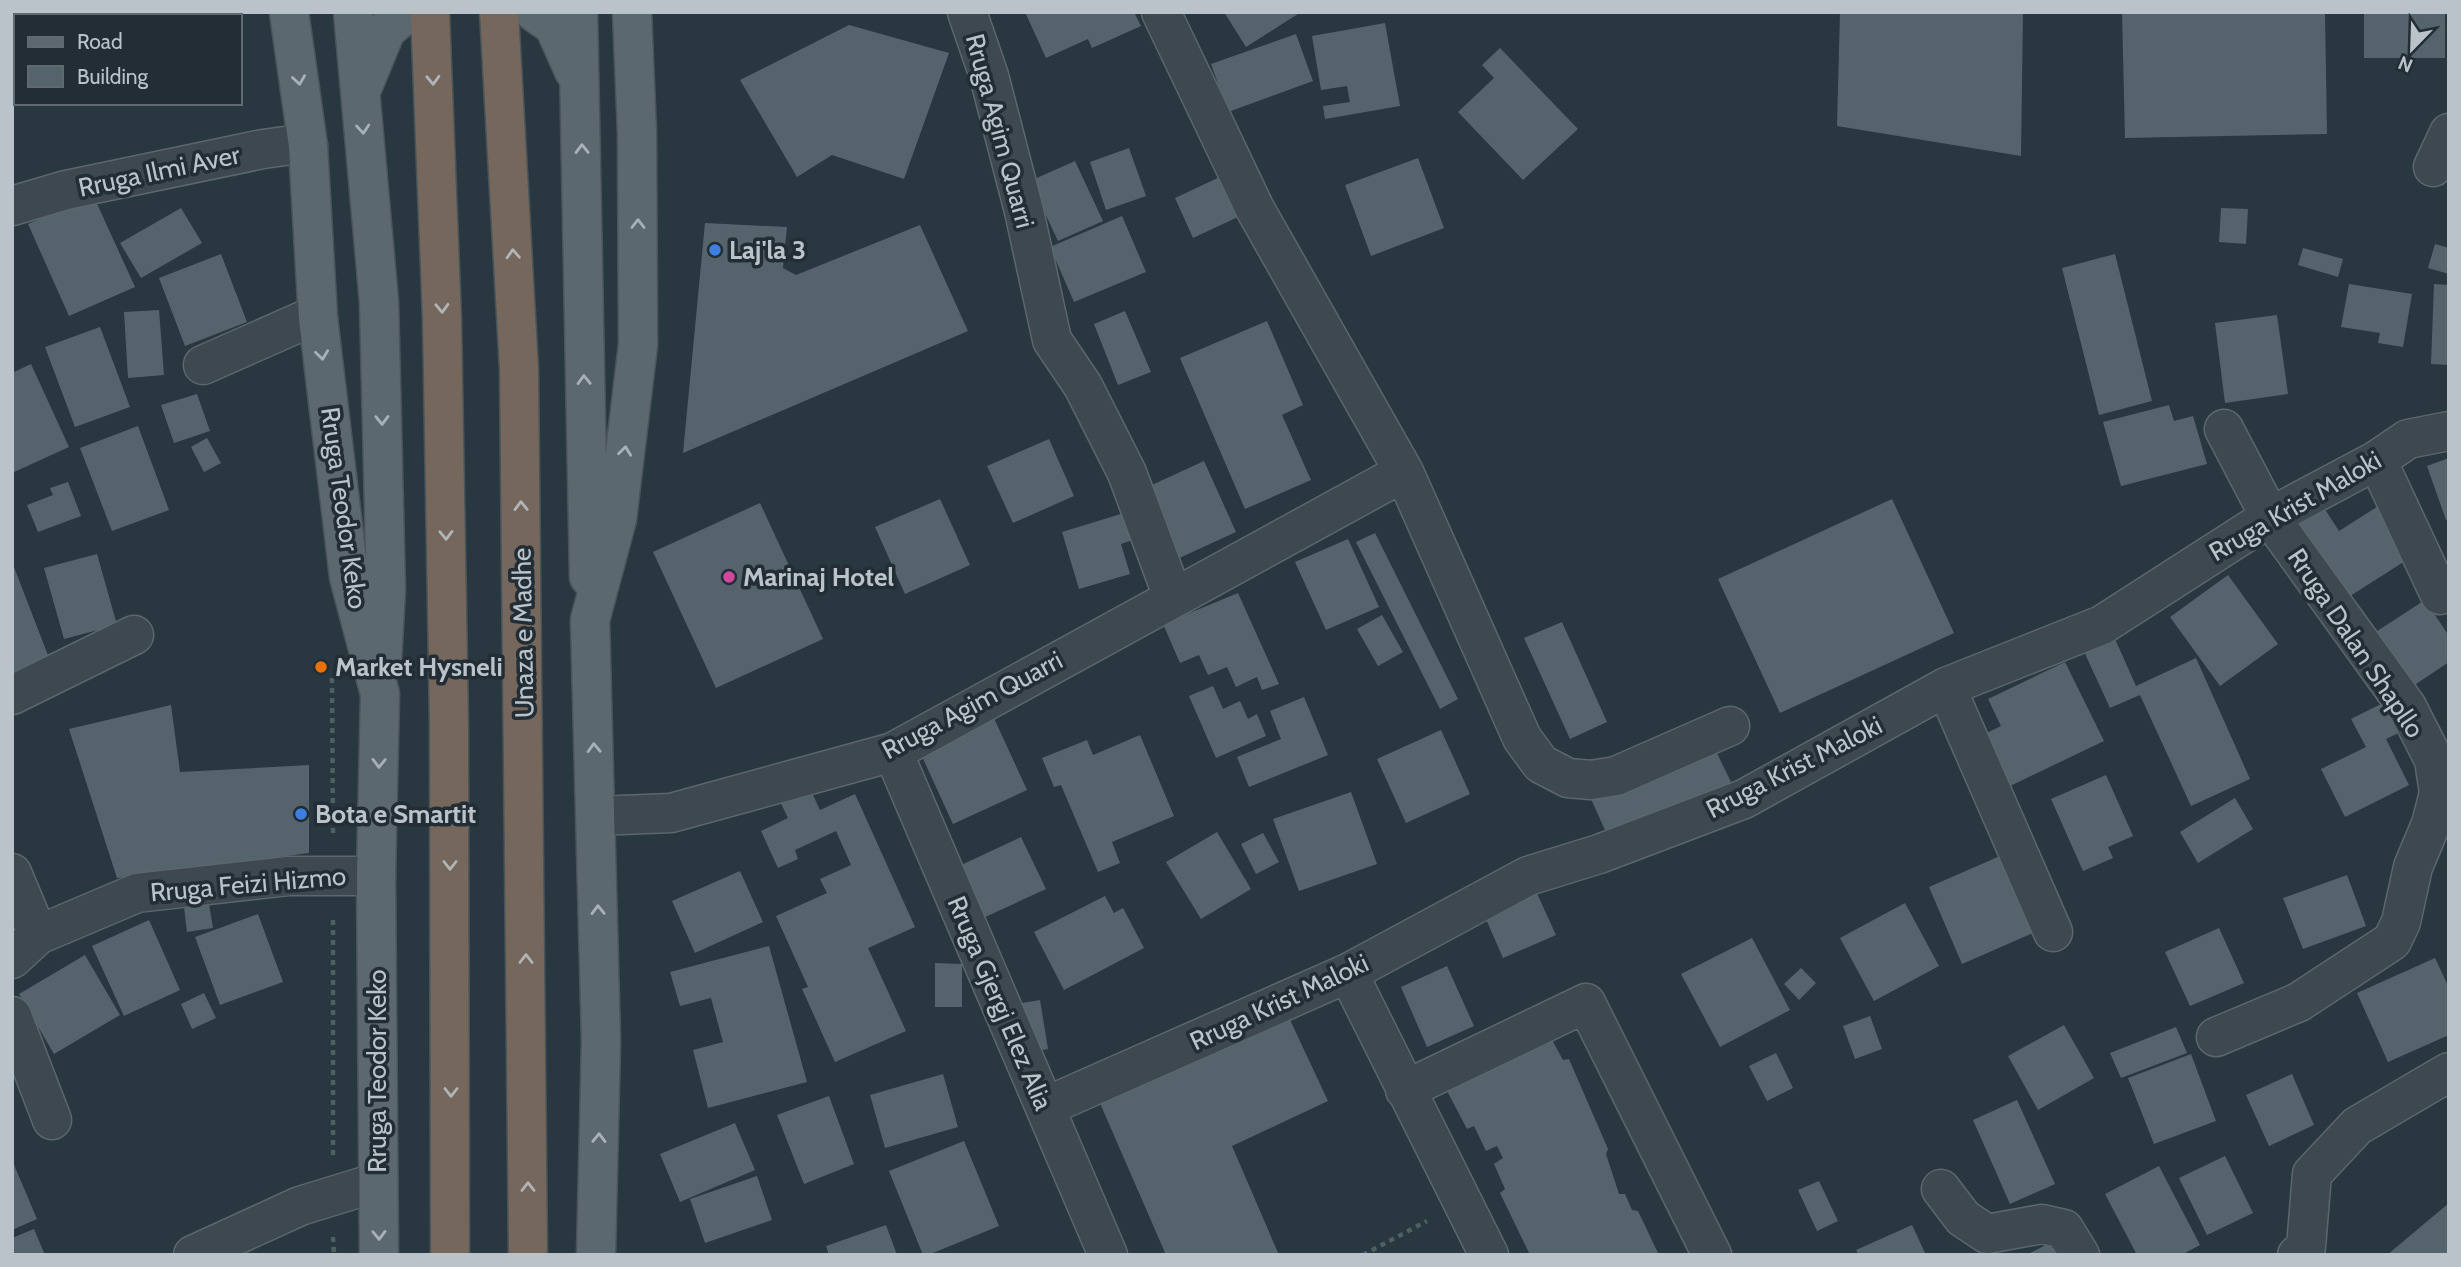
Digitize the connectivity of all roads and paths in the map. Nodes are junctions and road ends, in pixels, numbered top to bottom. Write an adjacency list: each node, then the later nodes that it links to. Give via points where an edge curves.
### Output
1 (289, 12): 13 (main road, Rruga Teodor Keko, one-way to 13)
2 (353, 12): 12 (main road)
3 (408, 12): 12 (main road, via 386,30)
4 (430, 12): 53 (highway, one-way to 53, via 442,319 449,723)
5 (499, 12): 54 (highway, Unaza e Madhe, one-way to 5, via 519,369)
6 (534, 12): 11 (main road, via 554,26)
7 (578, 12): 11 (main road)
8 (632, 12): 24 (main road, one-way to 8, via 617,519 638,345)
9 (967, 12): 23 (street, Rruga Agim Quarri, via 989,76 1024,211 1052,340 1083,386 1127,473)
10 (1161, 12): 20 (street, via 1255,209)
11 (580, 86): 24 (main road, one-way to 11)
12 (360, 92): 28 (main road, one-way to 28, via 379,302 386,590)
13 (308, 146): 14 (street, Rruga Ilmi Aver, via 263,149 66,190); 15 (main road, Rruga Teodor Keko)
14 (12, 206)
15 (318, 318): 16 (street); 28 (main road, Rruga Teodor Keko, one-way to 28, via 349,577)
16 (203, 365)
17 (2224, 429): 21 (street, Rruga Dalan Shapllo)
18 (2449, 431): 19 (street, Rruga Krist Maloki, via 2407,439)
19 (2377, 460): 21 (street, Rruga Krist Maloki); 22 (street)
20 (1404, 472): 23 (street, Rruga Agim Quarri); 30 (street, via 1522,738 1541,764 1568,778 1616,776)
21 (2270, 517): 27 (street, Rruga Krist Maloki, via 2102,625); 40 (street, Rruga Dalan Shapllo, via 2407,707 2434,760 2438,793 2392,941 2300,1002)
22 (2440, 596)
23 (1173, 597): 31 (street, Rruga Agim Quarri)
24 (590, 620): 32 (main road, one-way to 24)
25 (134, 635): 29 (street)
26 (332, 677): 34 (path)
27 (1946, 687): 36 (street); 38 (street, Rruga Krist Maloki, via 1744,799 1528,876)
28 (380, 694): 35 (main road, Rruga Teodor Keko, one-way to 35)
29 (12, 695)
30 (1730, 726)
31 (892, 752): 32 (street, Rruga Agim Quarri, via 671,813); 43 (street, Rruga Gjergj Elez Alia)
32 (596, 816): 55 (main road, one-way to 32, via 601,1041)
33 (12, 873): 37 (street)
34 (333, 875): 35 (street, Rruga Feizi Hizmo); 37 (street, Rruga Feizi Hizmo, via 137,893); 47 (path)
35 (376, 876): 45 (main road, Rruga Teodor Keko)
36 (2053, 932)
37 (25, 947)
38 (1348, 973): 42 (street); 43 (street, Rruga Krist Maloki)
39 (12, 1016): 44 (street)
40 (2216, 1037)
41 (2449, 1072): 49 (street, via 2357,1126 2312,1174)
42 (1405, 1090): 48 (street); 59 (street, via 1586,1003)
43 (1045, 1107): 56 (street, Rruga Gjergj Elez Alia)
44 (52, 1120)
45 (378, 1182): 47 (street); 52 (main road, Rruga Teodor Keko, one-way to 52)
46 (1941, 1189): 60 (street, via 1963,1219 1987,1234 2042,1224 2064,1229)
47 (333, 1195): 50 (street); 51 (path)
48 (1462, 1202): 57 (path); 58 (street)
49 (2301, 1251)
50 (193, 1255)
51 (334, 1255)
52 (379, 1255)
53 (450, 1255)
54 (528, 1255)
55 (596, 1255)
56 (1108, 1255)
57 (1363, 1255)
58 (1489, 1255)
59 (1712, 1255)
60 (2080, 1255)

